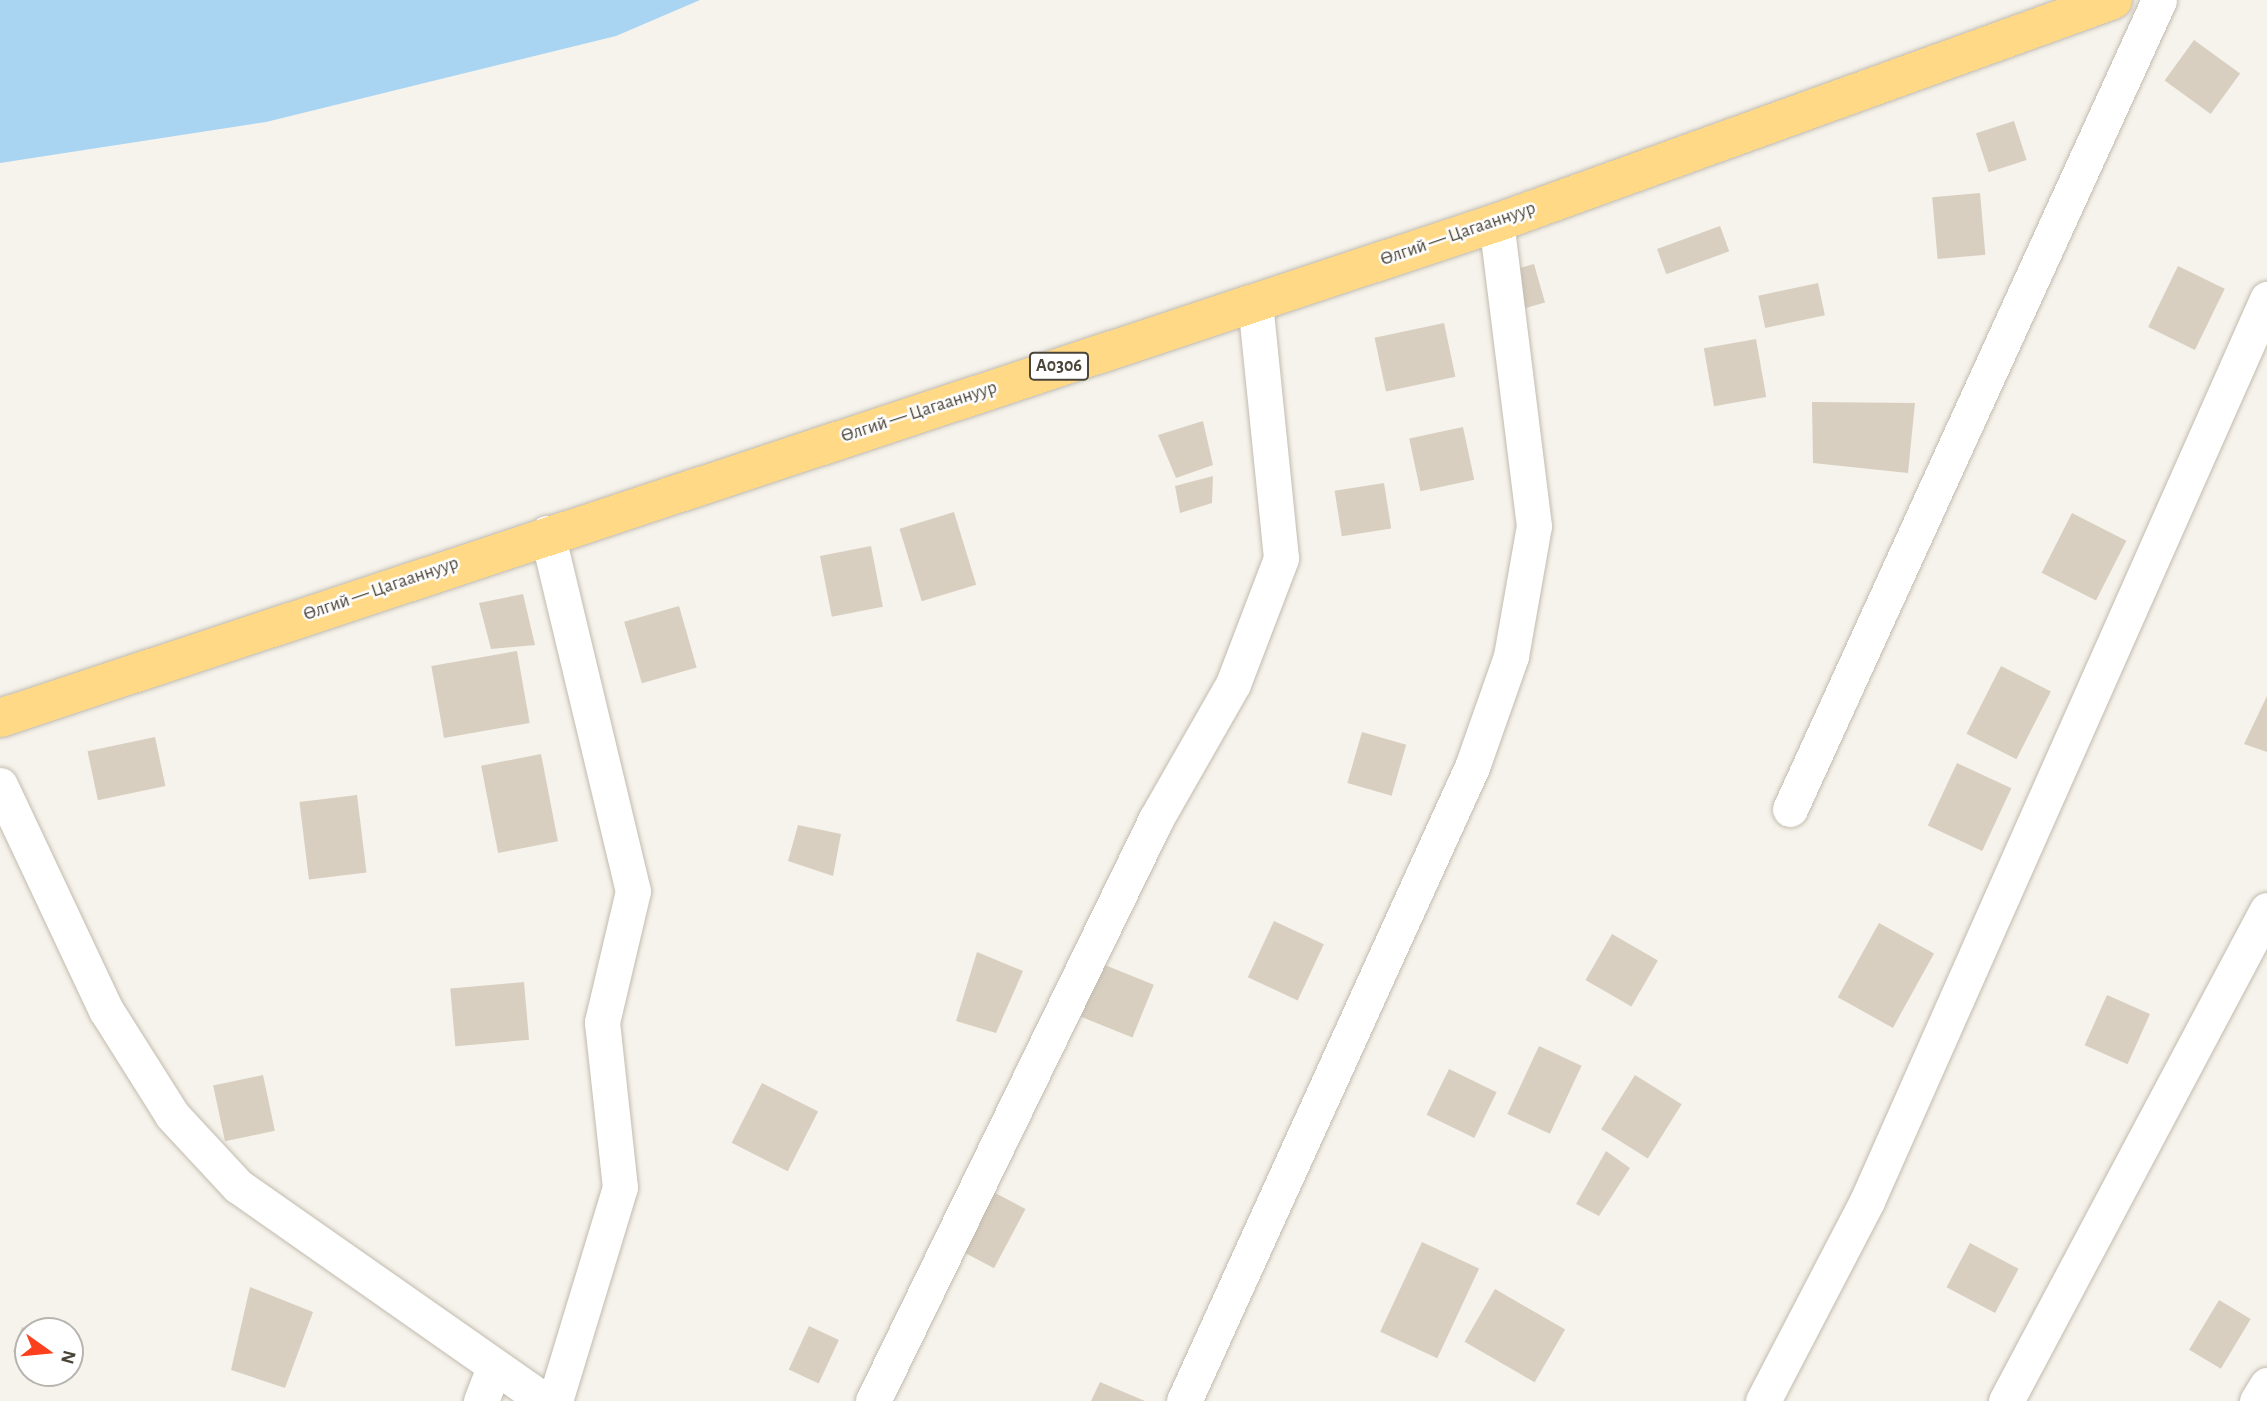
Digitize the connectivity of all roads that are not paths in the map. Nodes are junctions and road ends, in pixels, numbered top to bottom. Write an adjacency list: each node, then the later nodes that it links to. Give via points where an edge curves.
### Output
1 (2113, 0): 3 (highway, Өлгий — Цагааннуур / A0306)
2 (2159, 0): 9 (street)
3 (1496, 223): 5 (highway, Өлгий — Цагааннуур / A0306); 16 (street, via 1534,526 1511,656 1472,767)
4 (2267, 299): 17 (street, via 1872,1188)
5 (1255, 302): 6 (highway, Өлгий — Цагааннуур / A0306); 15 (street, via 1281,558 1233,684 1156,820)
6 (547, 533): 7 (highway, Өлгий — Цагааннуур / A0306); 14 (street, via 633,891 602,1022 620,1187)
7 (0, 718)
8 (0, 785): 12 (street, via 106,1010 172,1115 238,1186)
9 (1790, 809)
10 (2267, 910): 18 (street)
11 (2267, 1385): 19 (street)
12 (487, 1386): 13 (street)
13 (545, 1401)
14 (555, 1401)
15 (873, 1401)
16 (1184, 1401)
17 (1763, 1401)
18 (2006, 1401)
19 (2257, 1401)

